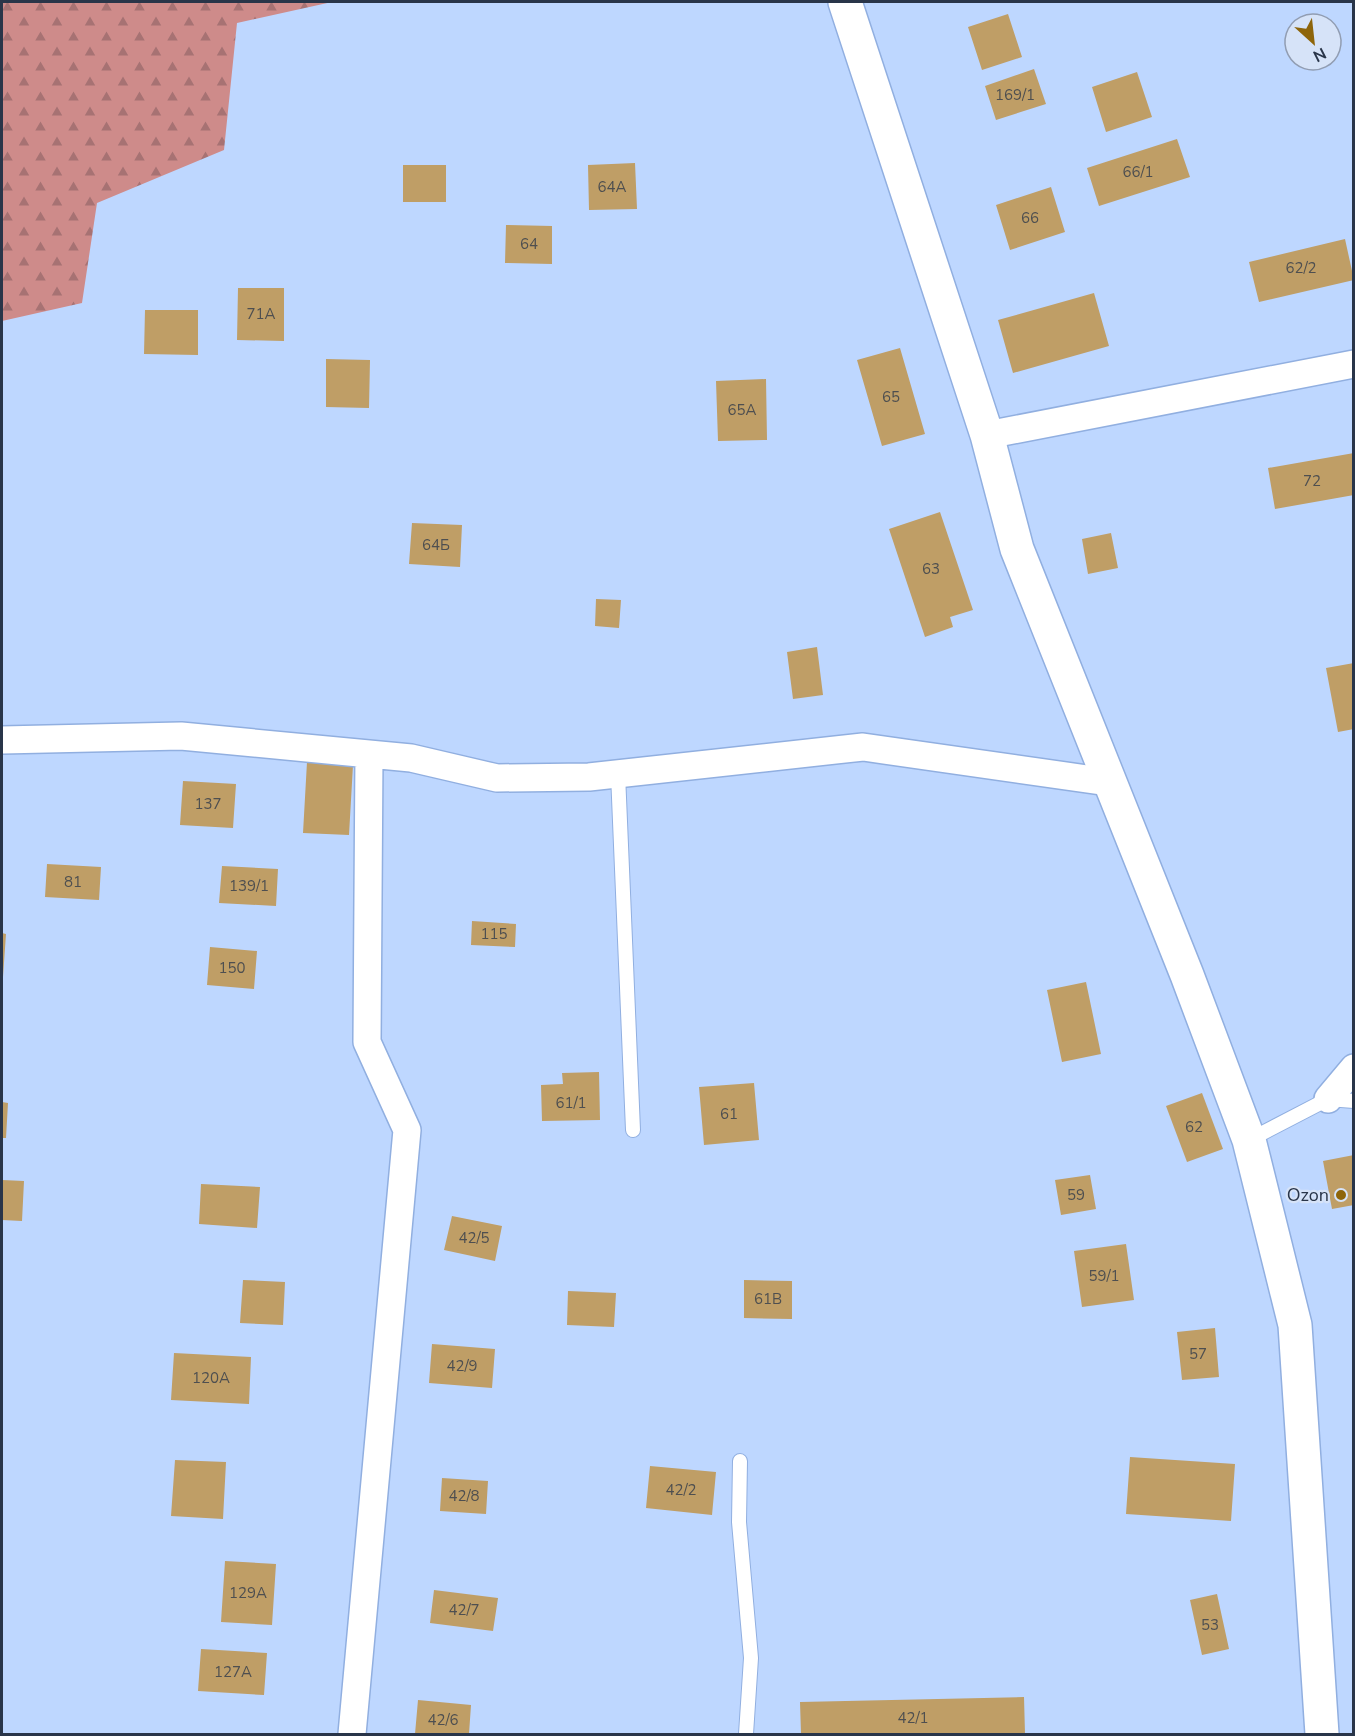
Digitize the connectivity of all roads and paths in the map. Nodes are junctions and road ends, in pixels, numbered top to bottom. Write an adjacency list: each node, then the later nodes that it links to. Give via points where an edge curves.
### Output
1 (846, 2): 3 (street)
2 (1353, 364): 3 (street)
3 (987, 435): 7 (street, via 1017,549)
4 (2, 740): 5 (street, via 181,736)
5 (369, 754): 6 (street, via 411,758 496,778); 13 (street, via 366,1042 407,1130)
6 (618, 774): 7 (street, via 864,747); 10 (lane)
7 (1108, 782): 11 (street)
8 (1353, 1068): 9 (street)
9 (1341, 1100): 11 (lane)
10 (633, 1130)
11 (1249, 1140): 15 (street, via 1295,1324)
12 (740, 1461): 14 (lane, via 739,1522 751,1658)
13 (352, 1734)
14 (746, 1734)
15 (1322, 1734)

